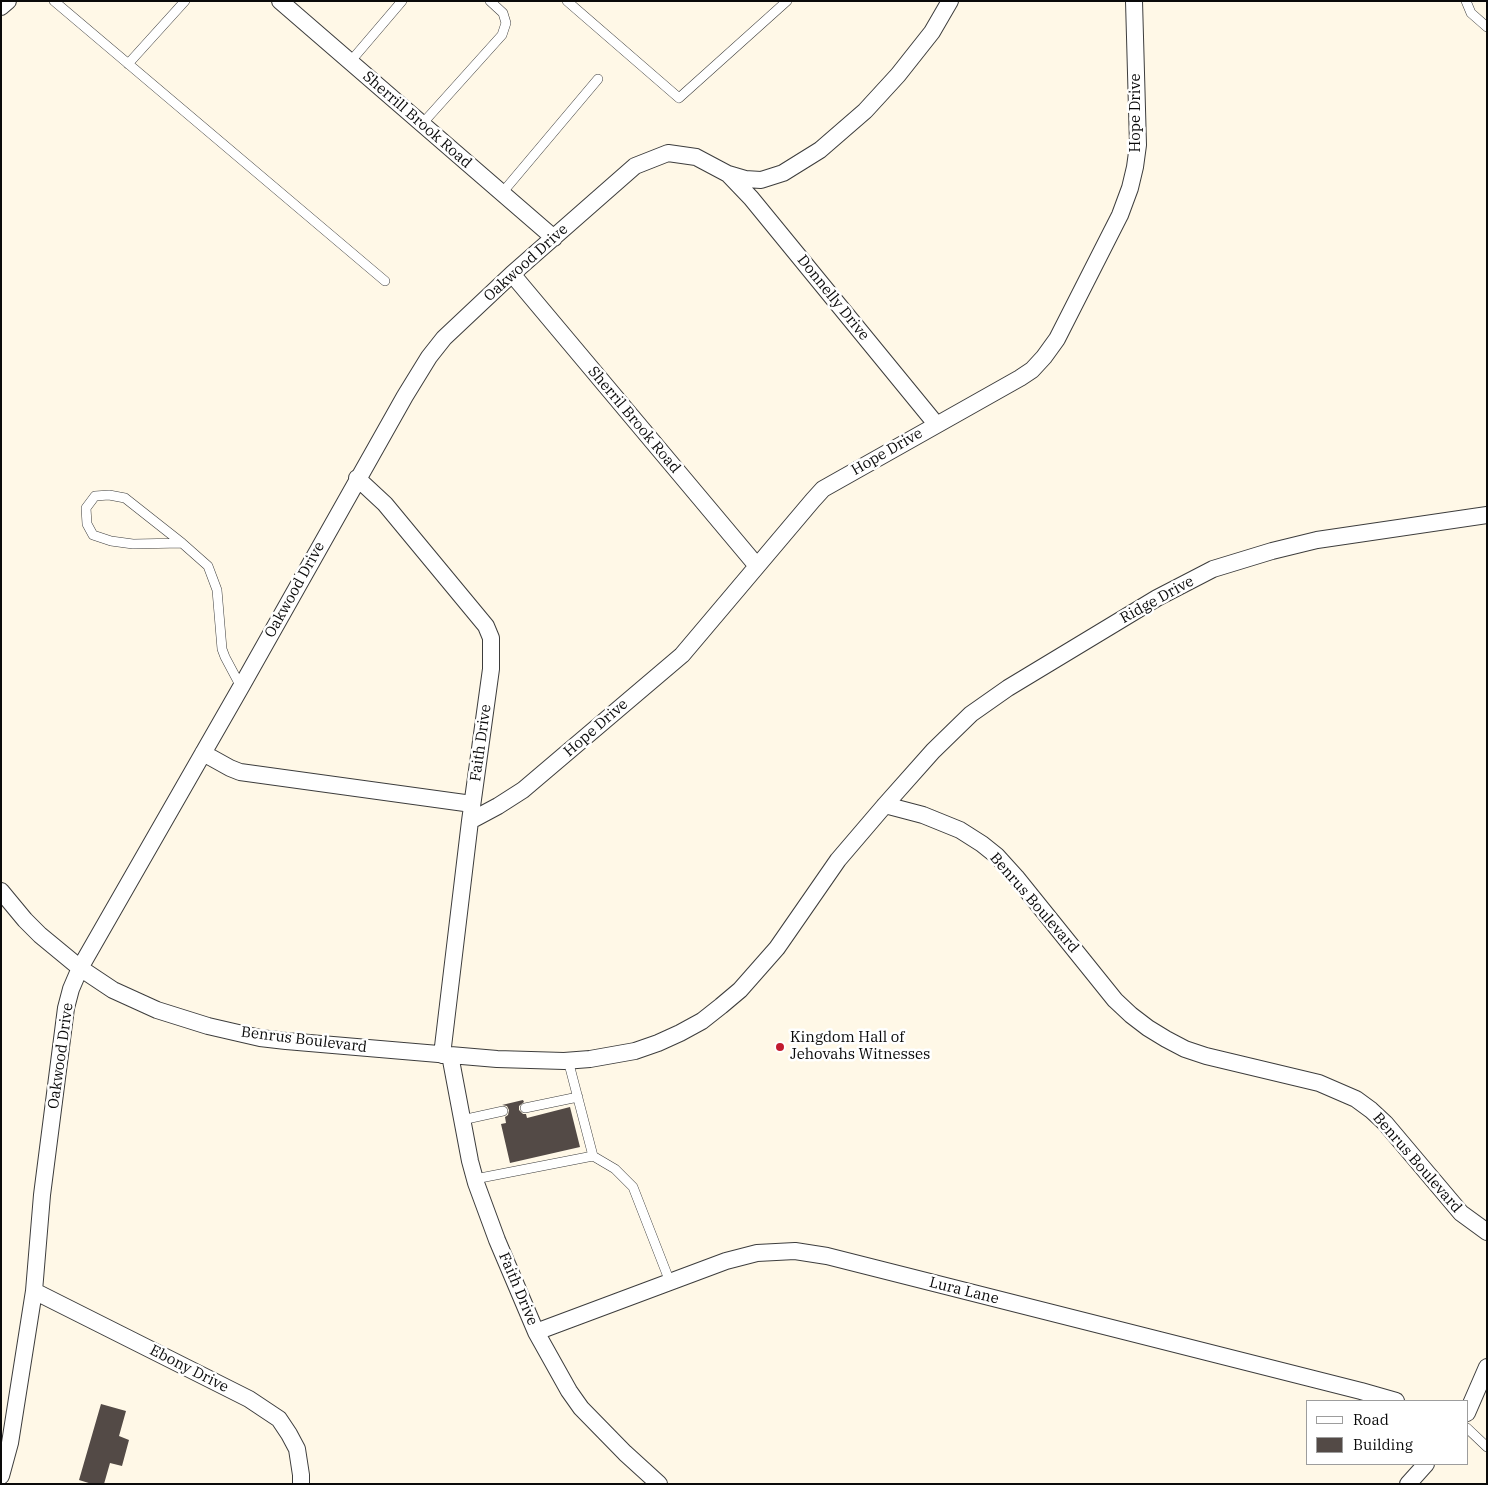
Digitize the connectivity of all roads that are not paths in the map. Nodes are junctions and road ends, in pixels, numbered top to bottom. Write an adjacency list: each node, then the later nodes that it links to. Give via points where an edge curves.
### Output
1 (8, 1): 12 (street)
2 (54, 1): 15 (lane)
3 (185, 1): 15 (lane)
4 (280, 1): 14 (street, Sherrill Brook Road)
5 (402, 1): 14 (lane)
6 (490, 1): 17 (lane, via 503,13 506,23 502,35)
7 (567, 1): 8 (lane, via 679,98)
8 (787, 1)
9 (950, 1): 18 (street, Oakwood Drive, via 932,32 898,75 865,112 820,150 783,173 761,180)
10 (1134, 1): 23 (street, Hope Drive, via 1138,145 1130,188 1120,215 1057,339 1044,357 1020,378)
11 (1466, 1): 13 (lane, via 1470,13)
12 (1, 7)
13 (1487, 27)
14 (350, 62): 17 (street, Sherrill Brook Road)
15 (128, 64): 22 (lane)
16 (598, 79): 19 (lane)
17 (422, 124): 19 (street, Sherrill Brook Road)
18 (728, 174): 20 (street, Oakwood Drive, via 696,157 668,153 635,166); 23 (street, Donnelly Drive)
19 (502, 193): 20 (street, Sherrill Brook Road)
20 (554, 238): 21 (street, Oakwood Drive)
21 (512, 274): 24 (street, Oakwood Drive, via 444,338 405,396); 27 (street, Sherril Brook Road)
22 (385, 281)
23 (936, 424): 27 (street, Hope Drive, via 823,489)
24 (358, 478): 28 (street, Oakwood Drive); 30 (street, Faith Drive, via 385,504 486,626 491,638 491,669)
25 (1487, 516): 31 (street, Ridge Drive, via 1317,540 1213,570 1157,598 971,714)
26 (182, 543): 26 (lane, via 133,544 93,535 87,524 86,508 95,496 125,498); 28 (lane, via 208,566 217,590 222,649)
27 (757, 566): 32 (street, Hope Drive, via 682,655 524,790)
28 (241, 687): 29 (street, Oakwood Drive)
29 (203, 753): 30 (street, via 240,772); 34 (street, Oakwood Drive)
30 (472, 804): 32 (street, Faith Drive)
31 (885, 805): 36 (street, Benrus Boulevard, via 838,860 777,948 740,990 721,1006 702,1021 658,1043 611,1056); 43 (street, Benrus Boulevard, via 923,815 960,830 982,844 1016,877 1115,1000 1148,1028 1179,1046 1206,1056 1319,1083 1356,1098 1385,1123 1460,1213)
32 (470, 820): 35 (street, Faith Drive)
33 (1, 891): 34 (street, Benrus Boulevard, via 40,935)
34 (80, 968): 35 (street, Benrus Boulevard, via 113,990 157,1010 208,1026 277,1040); 45 (street, Oakwood Drive, via 66,1008 42,1195)
35 (446, 1055): 36 (street, Benrus Boulevard); 40 (street, Faith Drive)
36 (568, 1060): 37 (lane)
37 (578, 1097): 38 (lane); 41 (lane)
38 (525, 1108)
39 (504, 1111): 40 (lane)
40 (462, 1120): 42 (street, Faith Drive)
41 (592, 1156): 42 (lane); 44 (lane, via 615,1169 633,1187)
42 (476, 1179): 46 (street, Faith Drive, via 497,1240)
43 (1487, 1232)
44 (670, 1282): 46 (street, Lura Lane); 48 (street, Lura Lane, via 757,1253 795,1251 827,1256)
45 (34, 1291): 53 (street, Oakwood Drive, via 10,1443); 54 (street, Ebony Drive, via 249,1399 279,1419 297,1449)
46 (536, 1332): 55 (street, Faith Drive, via 581,1408)
47 (1487, 1367): 49 (street)
48 (1392, 1400)
49 (1468, 1412)
50 (1468, 1429): 51 (lane)
51 (1487, 1447)
52 (1425, 1465): 56 (street)
53 (1, 1476)
54 (301, 1484)
55 (659, 1484)
56 (1408, 1484)

